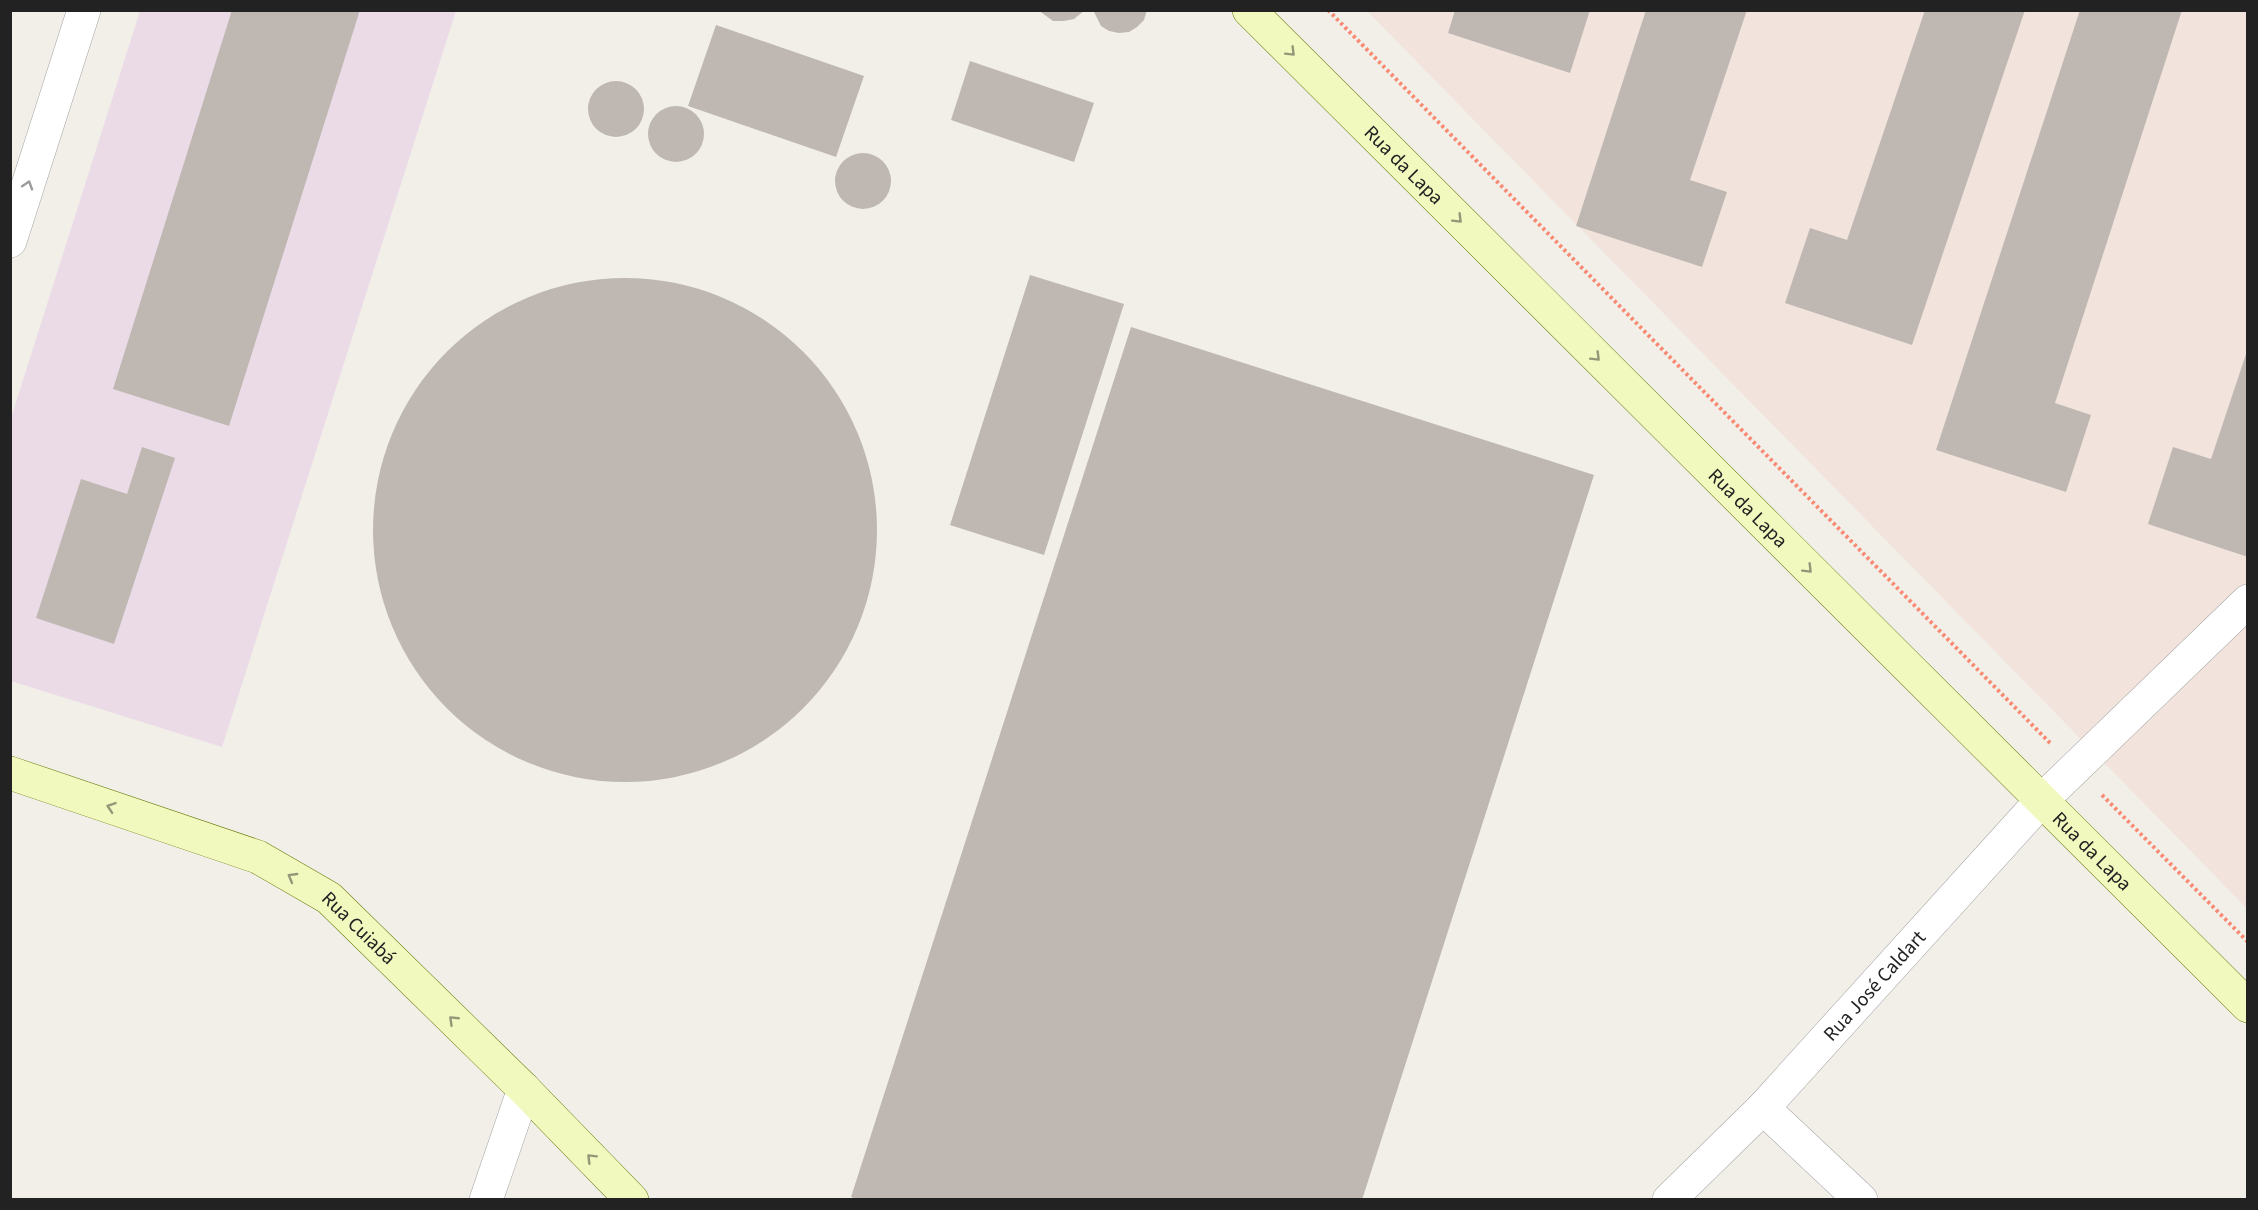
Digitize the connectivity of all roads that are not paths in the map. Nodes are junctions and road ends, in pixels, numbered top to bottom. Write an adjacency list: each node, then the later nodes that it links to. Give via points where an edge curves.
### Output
1 (84, 10): 3 (street, one-way to 1)
2 (1249, 10): 6 (main road, Rua da Lapa, one-way to 6)
3 (10, 241)
4 (2247, 601): 6 (street, Rua José Caldart)
5 (10, 773): 8 (main road, Rua Cuiabá, one-way to 5, via 329,898 258,857)
6 (2040, 801): 7 (main road, Rua da Lapa); 9 (street, Rua José Caldart)
7 (2247, 1006)
8 (524, 1089): 10 (street); 11 (main road, Rua Cuiabá, one-way to 8)
9 (1763, 1108): 12 (street, Rua José Caldart); 13 (street)
10 (486, 1200)
11 (632, 1200)
12 (1669, 1200)
13 (1861, 1200)

